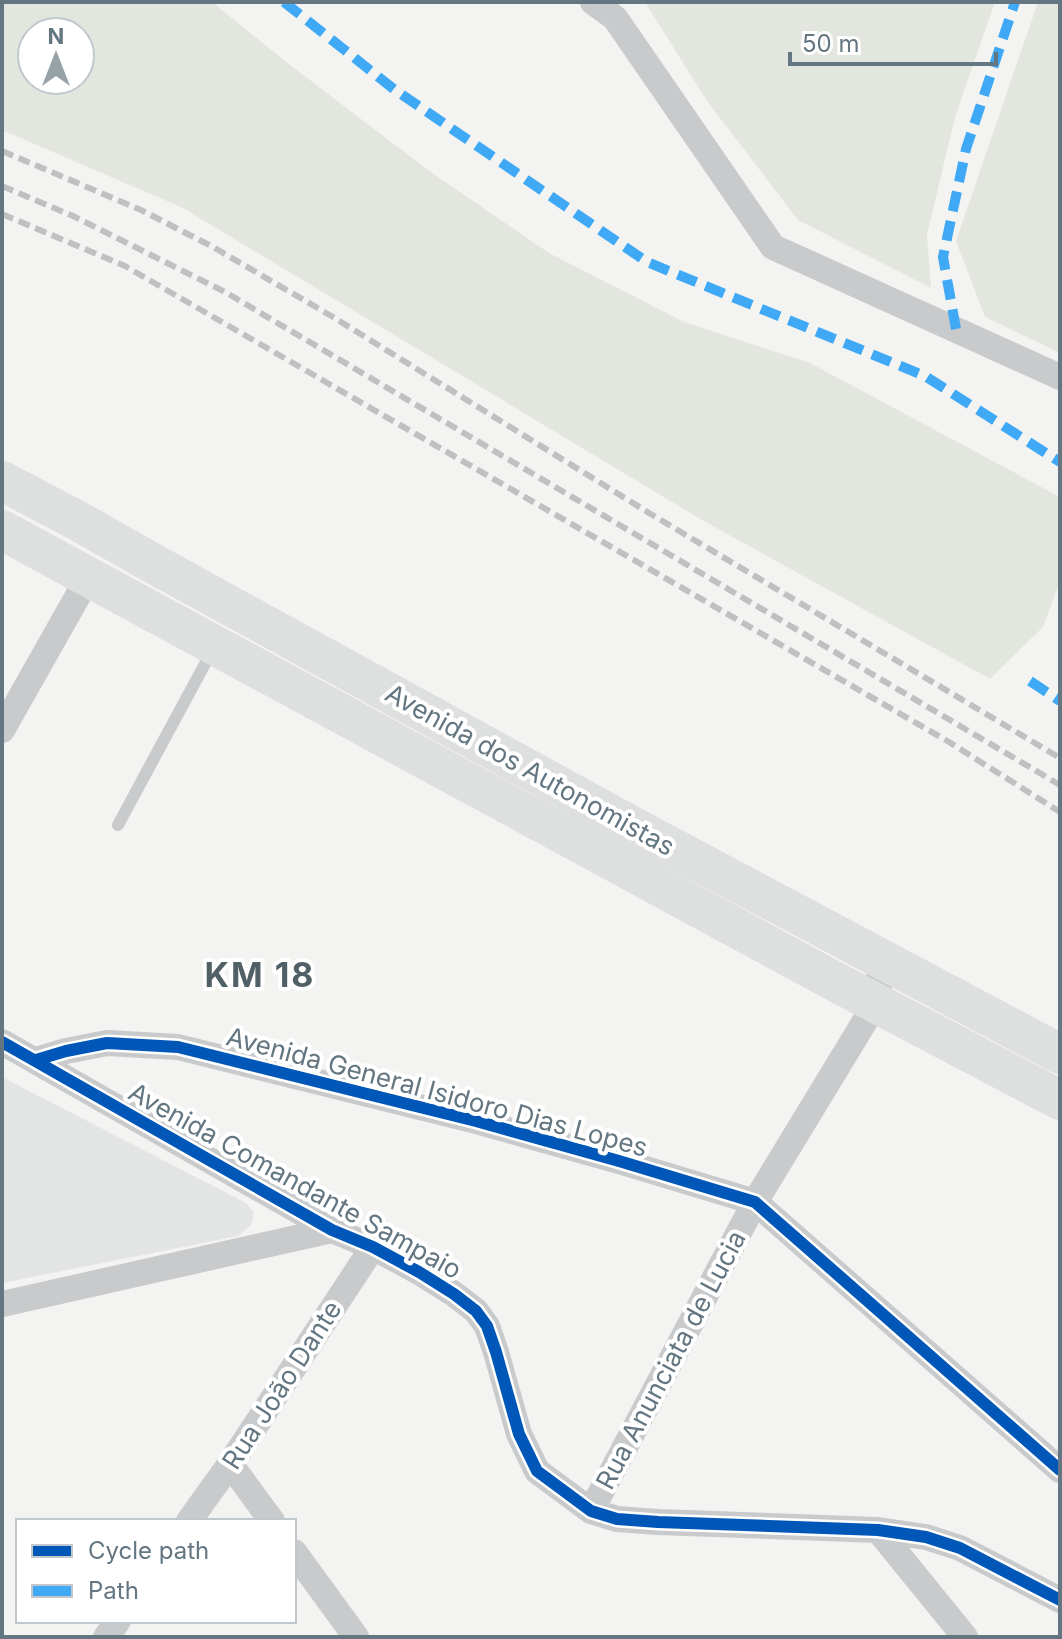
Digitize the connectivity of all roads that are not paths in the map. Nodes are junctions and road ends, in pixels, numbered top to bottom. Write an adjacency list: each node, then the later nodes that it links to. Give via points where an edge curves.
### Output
1 (593, 2): 2 (street, via 615,18 773,247)
2 (1060, 377)
3 (2, 481): 5 (main road, Avenida dos Autonomistas)
4 (2, 530): 6 (main road, Avenida dos Autonomistas)
5 (154, 564): 6 (main road, via 127,563); 10 (main road, Avenida dos Autonomistas)
6 (88, 578): 7 (main road, Avenida dos Autonomistas); 8 (street)
7 (215, 646): 9 (lane); 11 (main road, Avenida dos Autonomistas)
8 (2, 730)
9 (118, 825)
10 (880, 958): 11 (street, Rua Anunciata de Lucia); 13 (main road, Avenida dos Autonomistas)
11 (876, 1003): 15 (main road, Avenida dos Autonomistas); 16 (street, Rua Anunciata de Lucia)
12 (2, 1042): 14 (street, Avenida Comandante Sampaio)
13 (1060, 1054)
14 (36, 1060): 16 (street, Avenida General Isidoro Dias Lopes, via 107,1043 178,1047 476,1121); 17 (street, Avenida Comandante Sampaio)
15 (1060, 1100)
16 (755, 1202): 21 (street, Avenida General Isidoro Dias Lopes); 22 (street, Rua Anunciata de Lucia)
17 (332, 1230): 18 (street, Avenida Comandante Sampaio); 19 (street)
18 (373, 1247): 20 (street, Rua João Dante); 22 (street, Avenida Comandante Sampaio, via 476,1311 487,1326 519,1434 537,1471)
19 (2, 1304)
20 (230, 1464): 23 (street, Rua João Dante); 24 (street)
21 (1060, 1470)
22 (591, 1511): 25 (street, Avenida Comandante Sampaio, via 658,1522)
23 (190, 1519)
24 (271, 1519)
25 (878, 1530): 27 (street, Avenida Comandante Sampaio, via 945,1542); 29 (street)
26 (296, 1555): 28 (street)
27 (1060, 1600)
28 (356, 1637)
29 (965, 1637)

